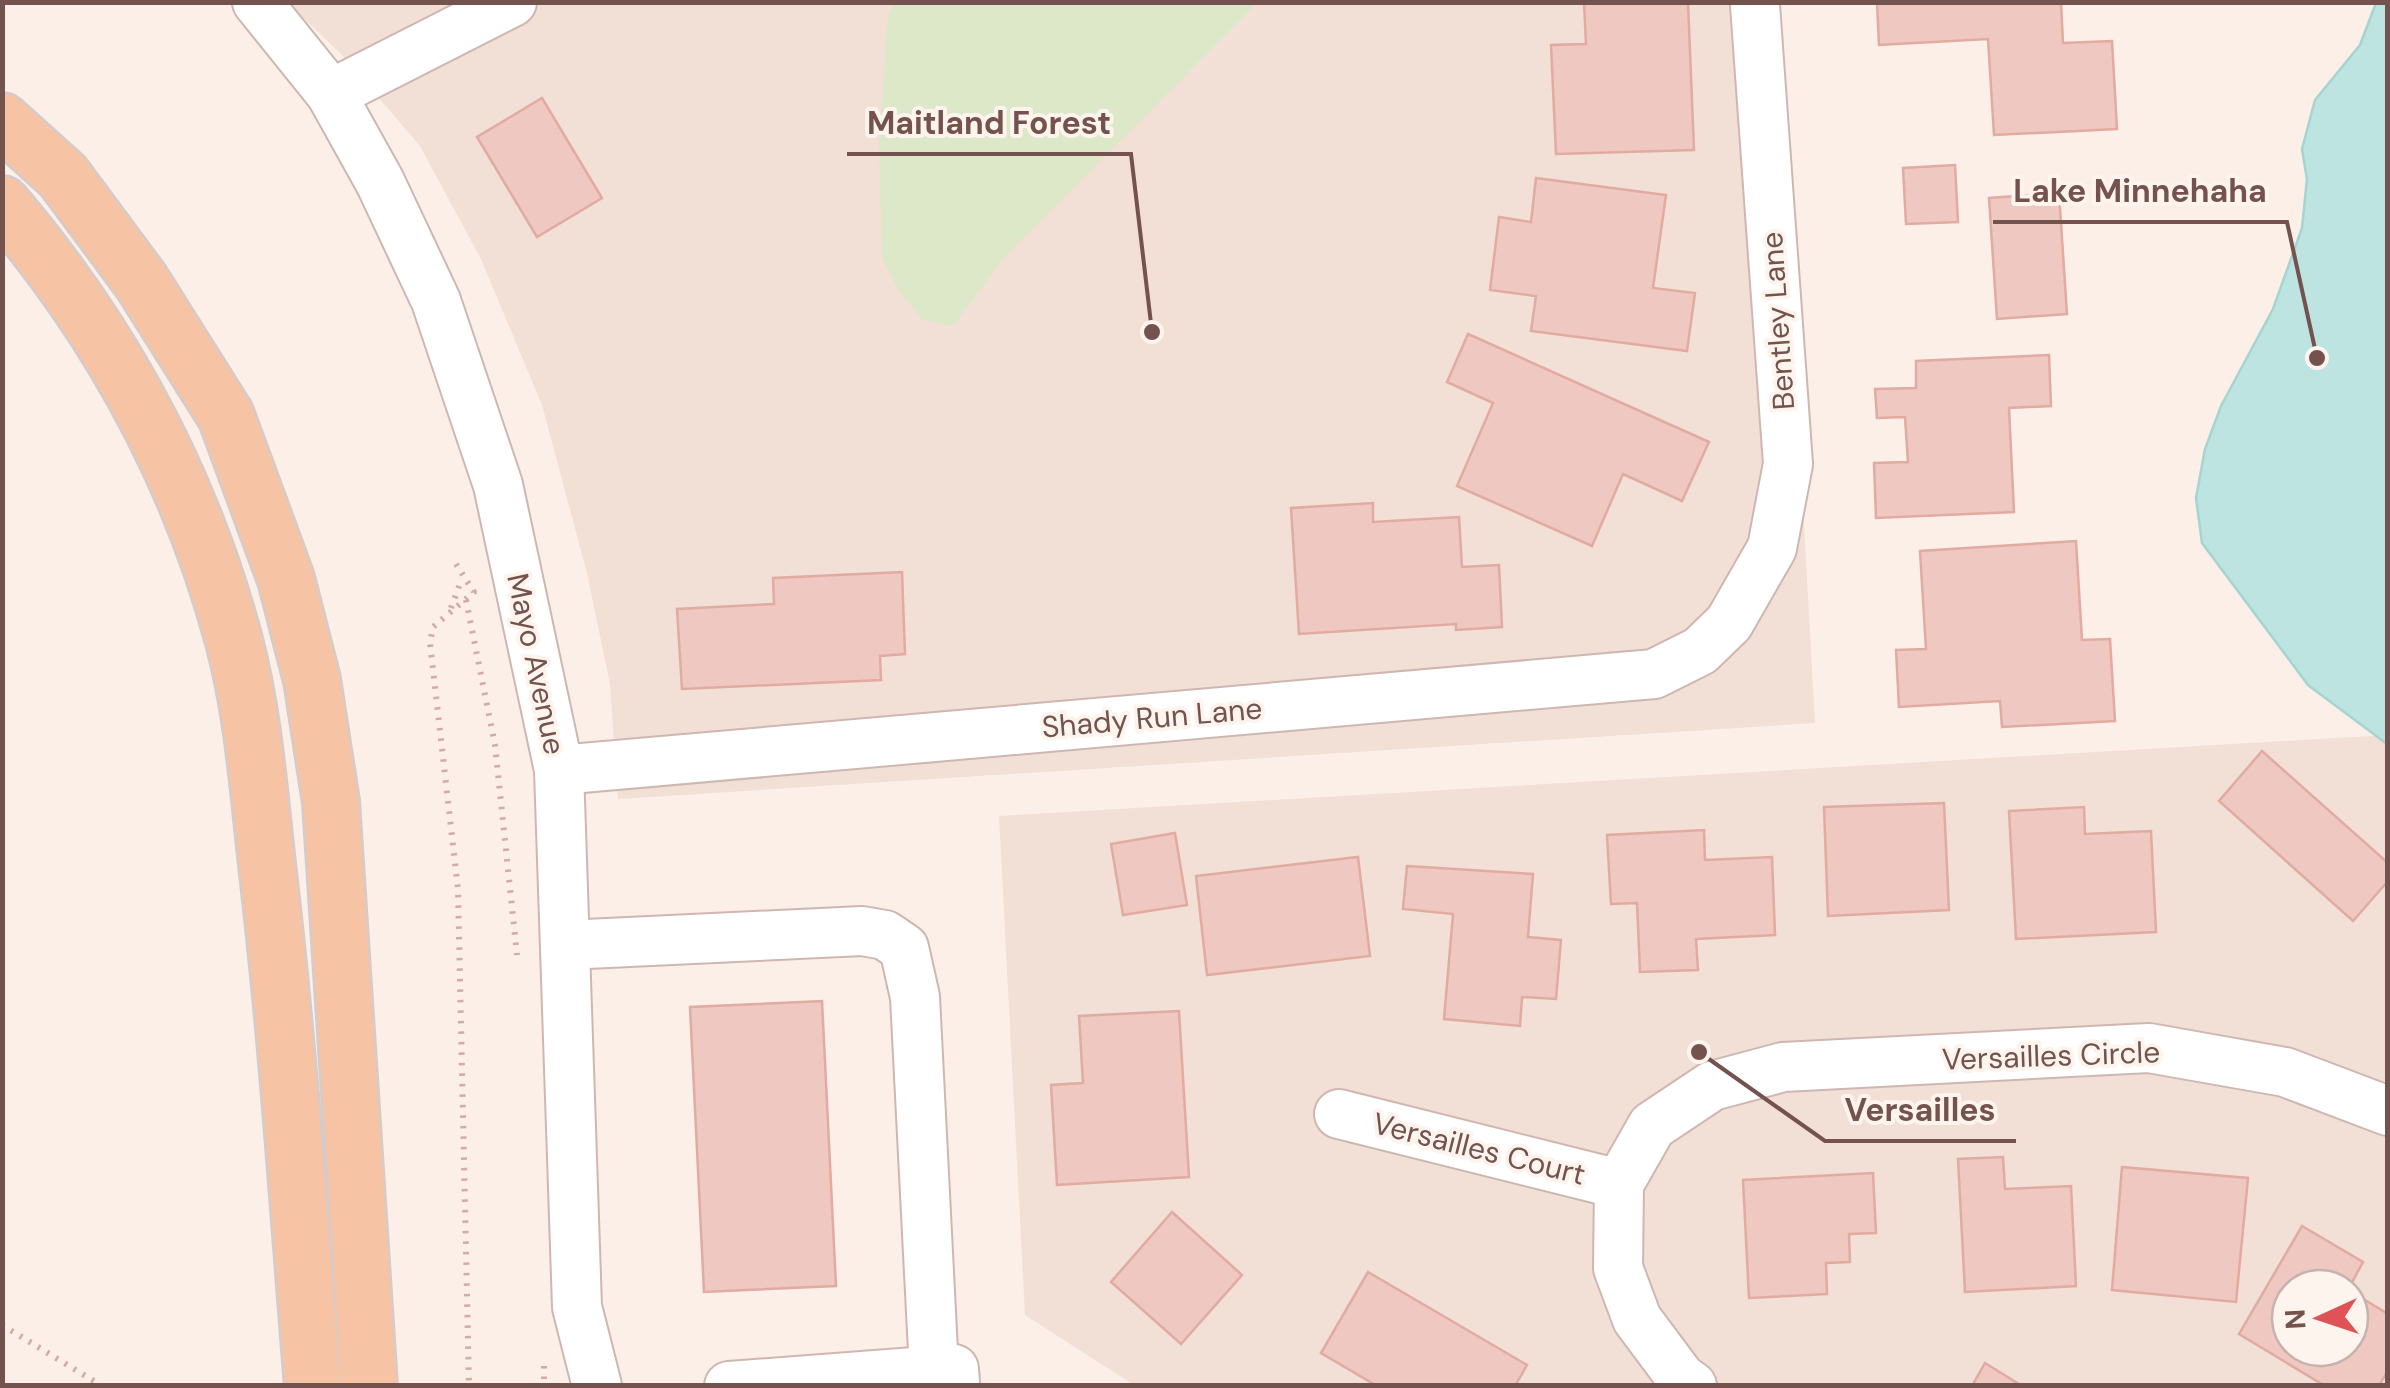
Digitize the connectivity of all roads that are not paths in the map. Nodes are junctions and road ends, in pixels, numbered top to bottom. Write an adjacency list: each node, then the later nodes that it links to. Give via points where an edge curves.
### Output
1 (256, 2): 4 (street, Mayo Avenue)
2 (512, 2): 4 (street)
3 (1755, 6): 7 (street, Bentley Lane, via 1788,464 1772,548)
4 (331, 94): 8 (street, Mayo Avenue, via 436,301 498,485)
5 (2, 121): 15 (main road, via 63,176 141,280 216,401 286,579 312,680 331,802)
6 (2, 204): 14 (main road, via 64,277 136,391 196,529 234,642 254,747 281,979)
7 (1729, 623): 8 (street, Shady Run Lane, via 1700,651 1654,674)
8 (559, 770): 9 (street, Mayo Avenue)
9 (566, 945): 13 (street, via 862,931 904,948 915,997); 16 (street, Mayo Avenue, via 577,1306)
10 (2388, 1111): 12 (street, Versailles Circle, via 2285,1072 2149,1048 1783,1067 1712,1086 1652,1126)
11 (1340, 1114): 12 (street, Versailles Court)
12 (1619, 1184): 18 (street, Versailles Circle, via 1618,1268 1630,1302)
13 (945, 1378): 17 (street)
14 (313, 1386)
15 (369, 1386)
16 (597, 1386)
17 (728, 1386)
18 (1692, 1386)

